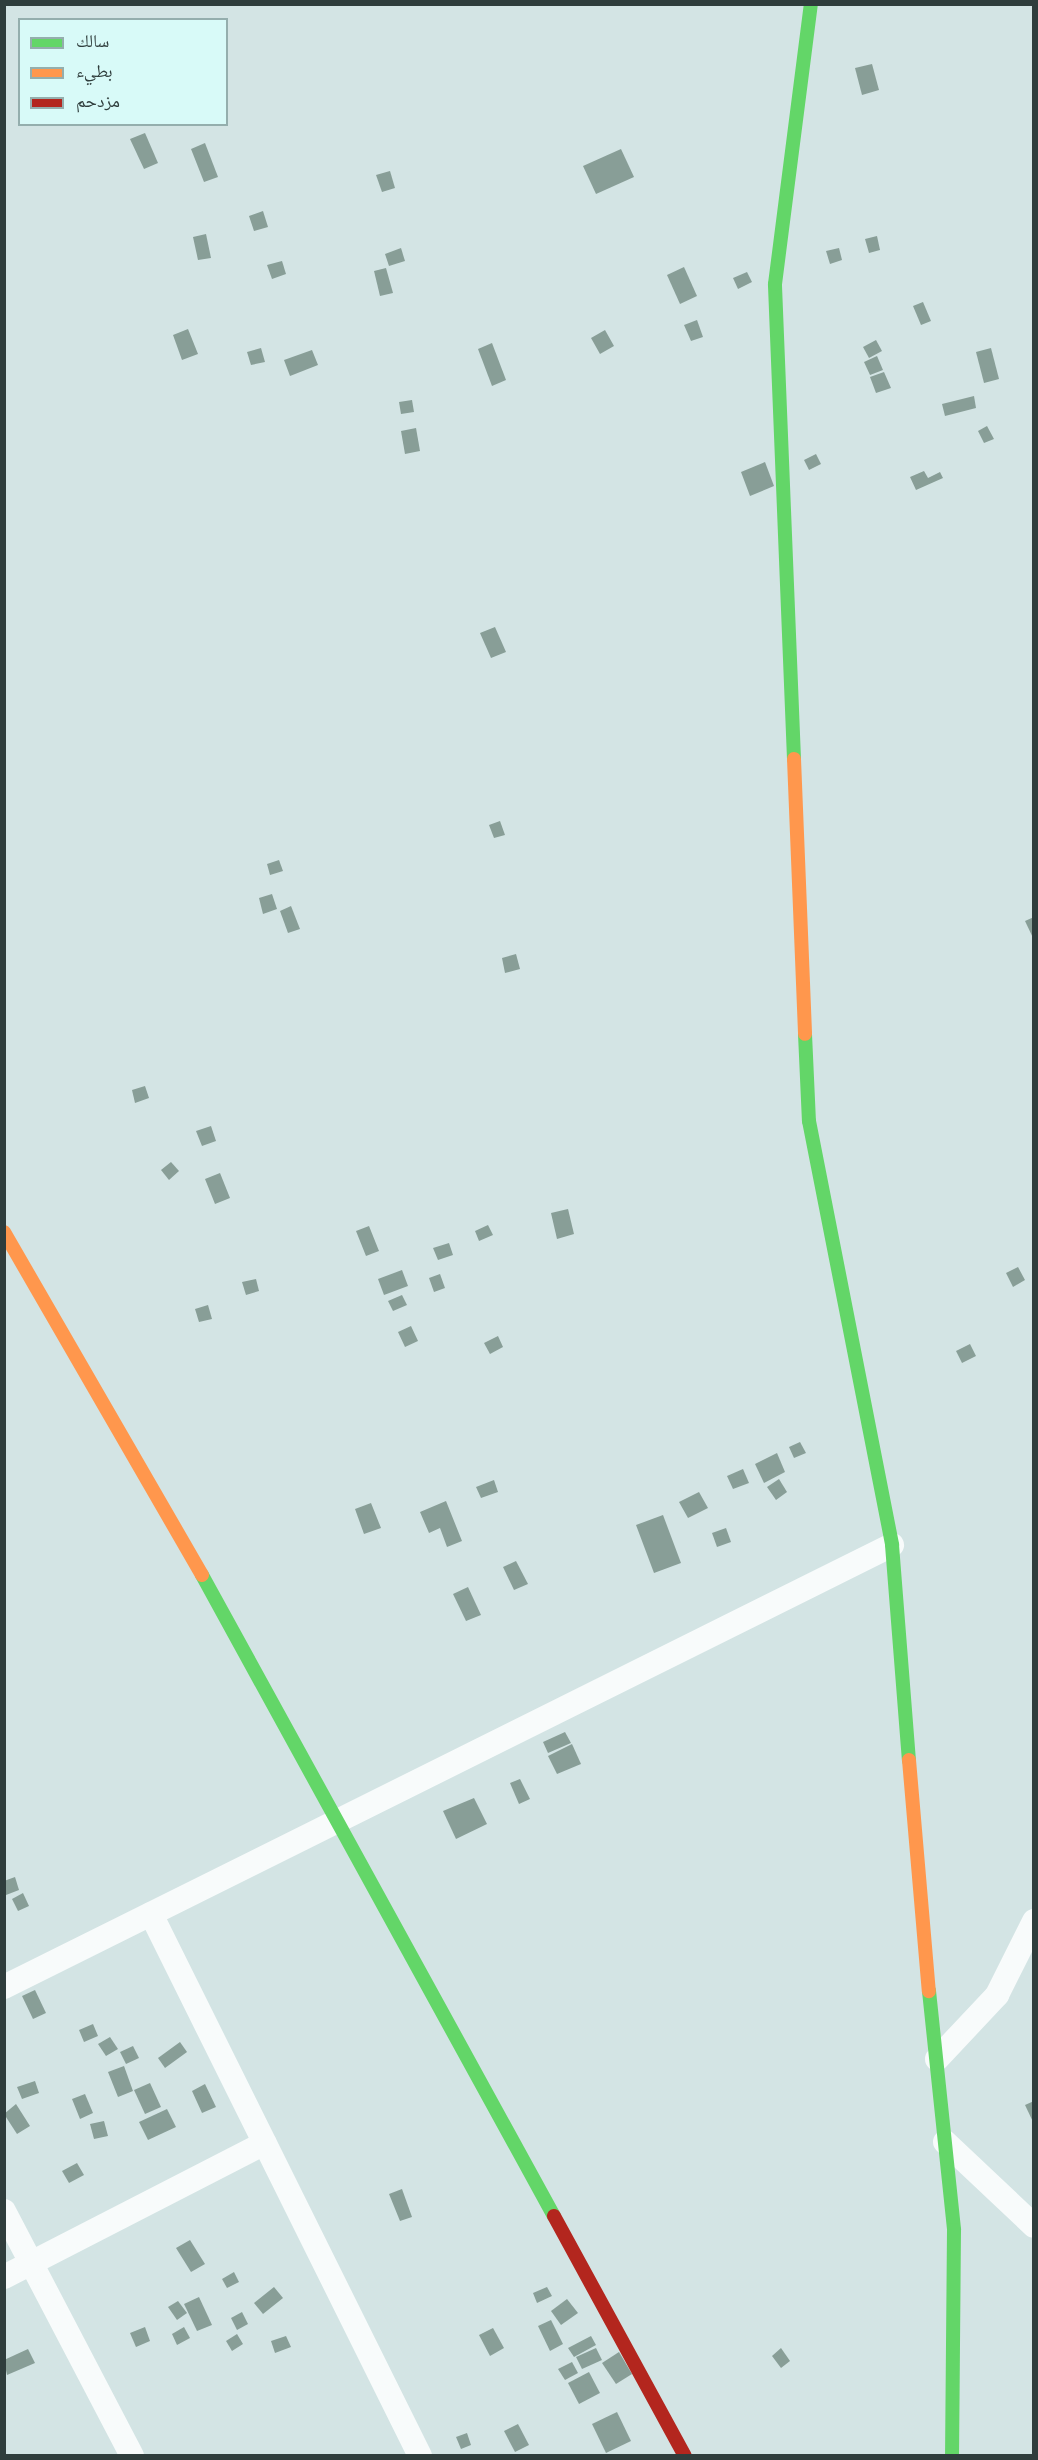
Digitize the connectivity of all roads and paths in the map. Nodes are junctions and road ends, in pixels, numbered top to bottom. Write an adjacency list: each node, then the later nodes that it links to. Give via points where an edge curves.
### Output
1 (811, 4): 3 (street, via 775,284 809,1121)
2 (4, 1232): 4 (street)
3 (892, 1545): 4 (street); 8 (street)
4 (339, 1820): 5 (street); 17 (street)
5 (151, 1914): 7 (street); 10 (street)
6 (1034, 1921): 8 (street, via 997,1995)
7 (4, 1987)
8 (937, 2060): 9 (street)
9 (945, 2142): 12 (street); 18 (street, via 954,2230)
10 (265, 2143): 13 (street); 16 (street)
11 (4, 2211): 13 (street)
12 (1034, 2226)
13 (32, 2263): 14 (street); 15 (street)
14 (4, 2277)
15 (132, 2456)
16 (420, 2456)
17 (685, 2456)
18 (952, 2456)

